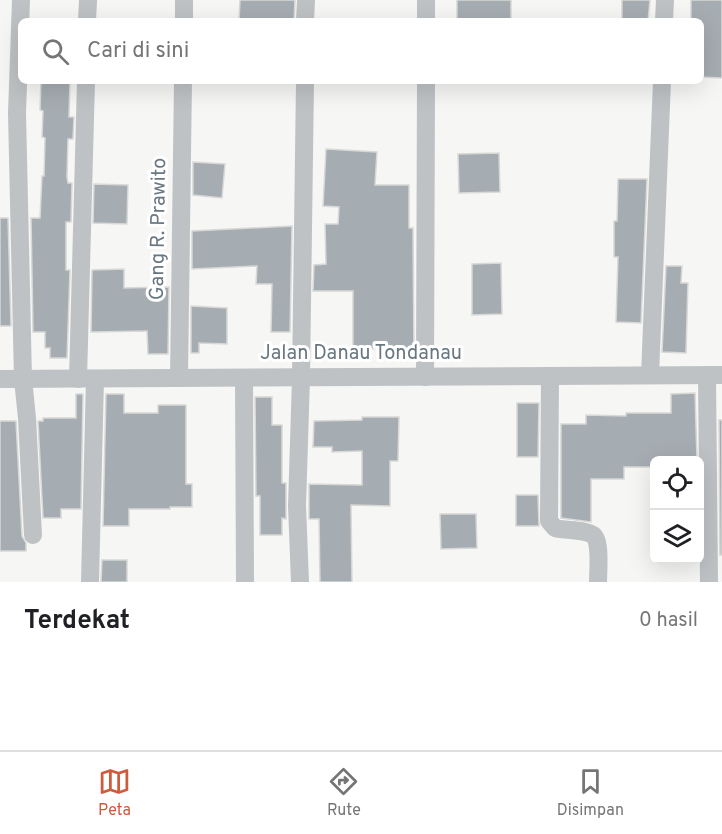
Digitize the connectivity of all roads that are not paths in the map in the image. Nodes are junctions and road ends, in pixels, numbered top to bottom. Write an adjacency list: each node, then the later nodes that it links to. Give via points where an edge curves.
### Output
1 (21, 0): 7 (street)
2 (184, 0): 9 (street)
3 (306, 0): 10 (street)
4 (426, 0): 11 (street)
5 (665, 0): 12 (street)
6 (88, 1): 8 (street)
7 (20, 18)
8 (87, 18)
9 (184, 18)
10 (305, 18)
11 (426, 18)
12 (664, 18)
13 (18, 68): 27 (street)
14 (86, 84): 28 (street)
15 (183, 84): 23 (street, Gang R. Prawito)
16 (304, 84): 25 (street)
17 (426, 84): 22 (street)
18 (662, 84): 19 (street)
19 (650, 375): 20 (street, Jalan Danau Tondanau); 21 (street, Jalan Danau Tondanau)
20 (715, 375): 34 (street)
21 (550, 376): 22 (street, Jalan Danau Tondanau); 33 (street, via 549,521 555,528 596,538)
22 (425, 377): 25 (street, Jalan Danau Tondanau)
23 (179, 378): 24 (street, Jalan Danau Tondanau); 28 (street, Jalan Danau Tondanau)
24 (244, 378): 25 (street, Jalan Danau Tondanau); 31 (street)
25 (301, 378): 32 (street, via 297,506)
26 (0, 379): 27 (street, Jalan Danau Tondanau)
27 (23, 379): 28 (street, Jalan Danau Tondanau); 29 (street)
28 (86, 379): 30 (street)
29 (33, 535)
30 (90, 582)
31 (245, 582)
32 (300, 582)
33 (598, 582)
34 (709, 582)

